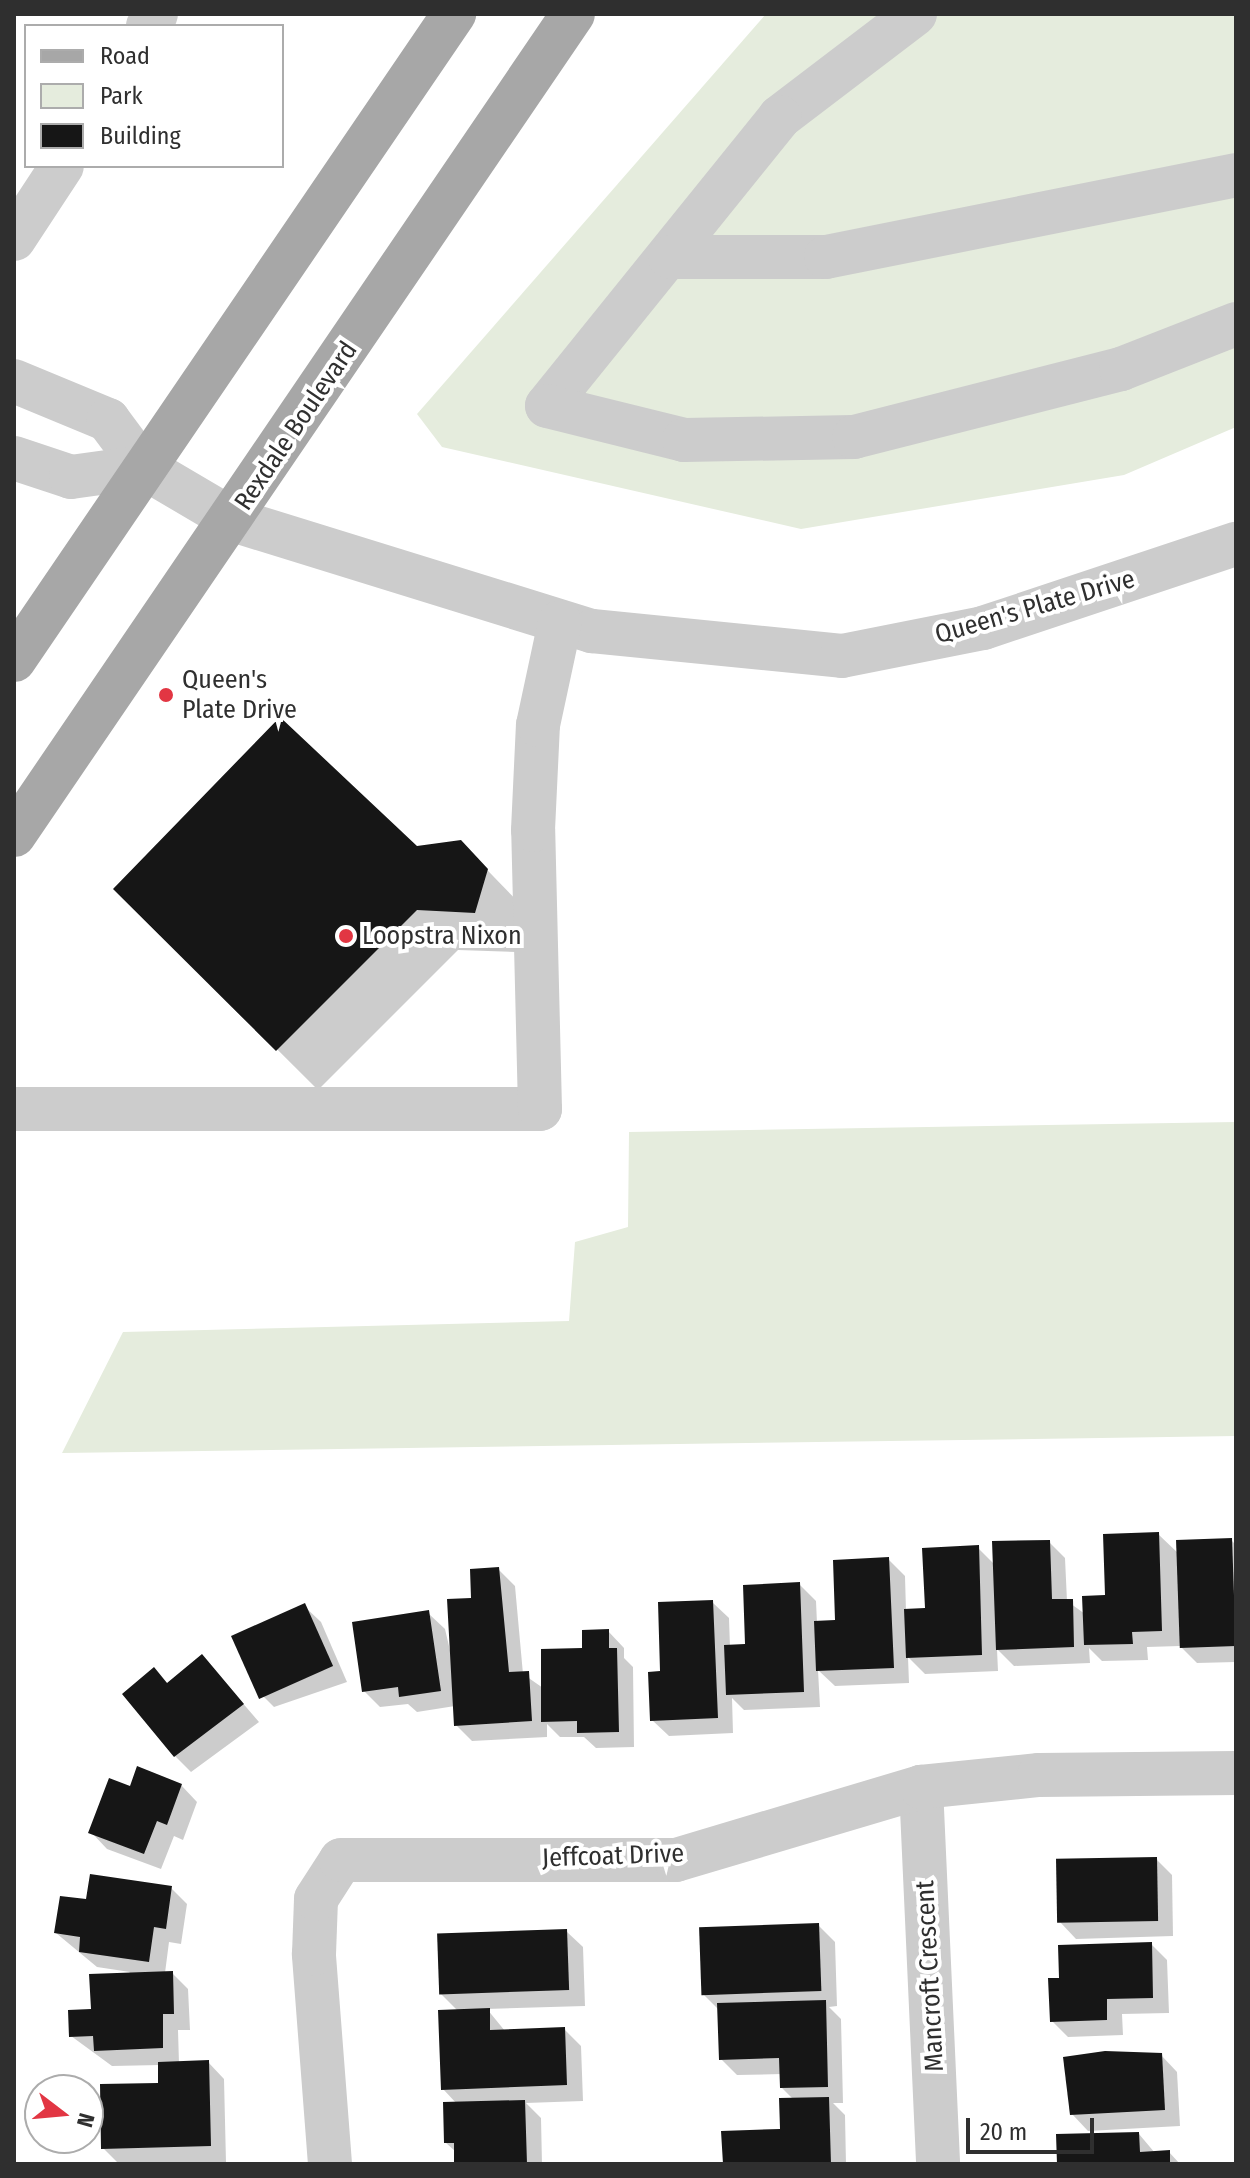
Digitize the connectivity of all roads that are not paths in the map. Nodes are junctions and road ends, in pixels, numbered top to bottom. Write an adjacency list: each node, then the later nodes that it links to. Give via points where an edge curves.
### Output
1 (454, 14): 11 (main road)
2 (915, 14): 7 (street, via 780,117)
3 (572, 15): 12 (main road, Rexdale Boulevard)
4 (61, 168): 6 (street)
5 (1236, 175): 7 (street, via 826,257)
6 (14, 239)
7 (670, 257): 8 (street, via 547,406 684,440 854,437 1121,369)
8 (1236, 324)
9 (14, 381): 11 (street, Queen's Plate Drive, via 108,420)
10 (14, 458): 11 (street, via 71,477)
11 (143, 467): 12 (street, Queen's Plate Drive); 15 (main road)
12 (233, 520): 14 (street, Queen's Plate Drive); 16 (main road, Rexdale Boulevard)
13 (1236, 544): 14 (street, Queen's Plate Drive, via 983,628 842,656 592,631)
14 (560, 622): 17 (street, via 538,725 540,1109)
15 (14, 660)
16 (14, 835)
17 (14, 1109)
18 (1236, 1773): 19 (street, Jeffcoat Drive, via 1039,1775)
19 (921, 1787): 20 (street, Jeffcoat Drive, via 676,1860 341,1860 316,1899 314,1954); 21 (street, Mancroft Crescent)
20 (330, 2164)
21 (938, 2164)

